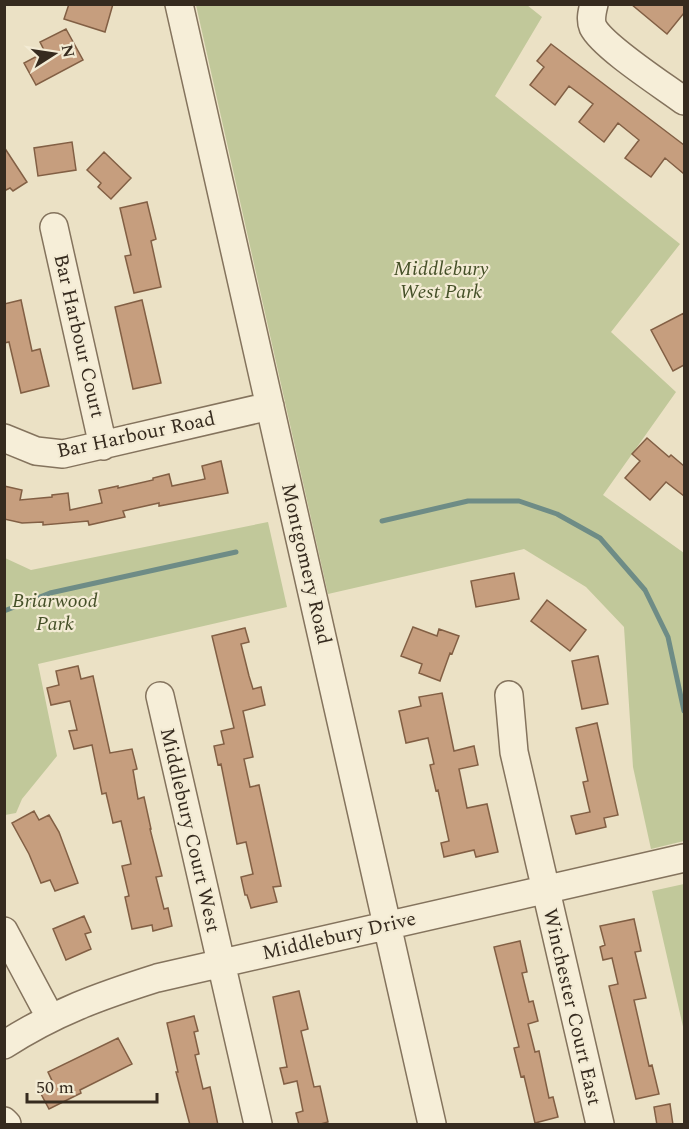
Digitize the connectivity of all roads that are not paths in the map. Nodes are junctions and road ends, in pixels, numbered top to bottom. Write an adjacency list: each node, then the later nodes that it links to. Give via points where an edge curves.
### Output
1 (179, 4): 5 (street, Montgomery Road)
2 (594, 4): 3 (street, via 591,20 599,35)
3 (684, 100)
4 (54, 227): 7 (street, Bar Harbour Court)
5 (270, 406): 7 (street, Bar Harbour Road); 12 (street, Montgomery Road)
6 (4, 438): 7 (street, Bar Harbour Road, via 50,454)
7 (103, 446)
8 (509, 695): 11 (street, Winchester Court East, via 514,752)
9 (160, 696): 14 (street, Middlebury Court West)
10 (684, 858): 11 (street, Middlebury Drive)
11 (545, 889): 12 (street, Middlebury Drive); 19 (street, Winchester Court East)
12 (387, 925): 14 (street, Middlebury Drive); 18 (street, Montgomery Road)
13 (4, 931): 15 (street)
14 (221, 963): 15 (street, Middlebury Drive, via 157,978); 17 (street, Middlebury Court West)
15 (50, 1017): 16 (street, Middlebury Drive)
16 (4, 1045)
17 (258, 1125)
18 (432, 1125)
19 (600, 1125)

